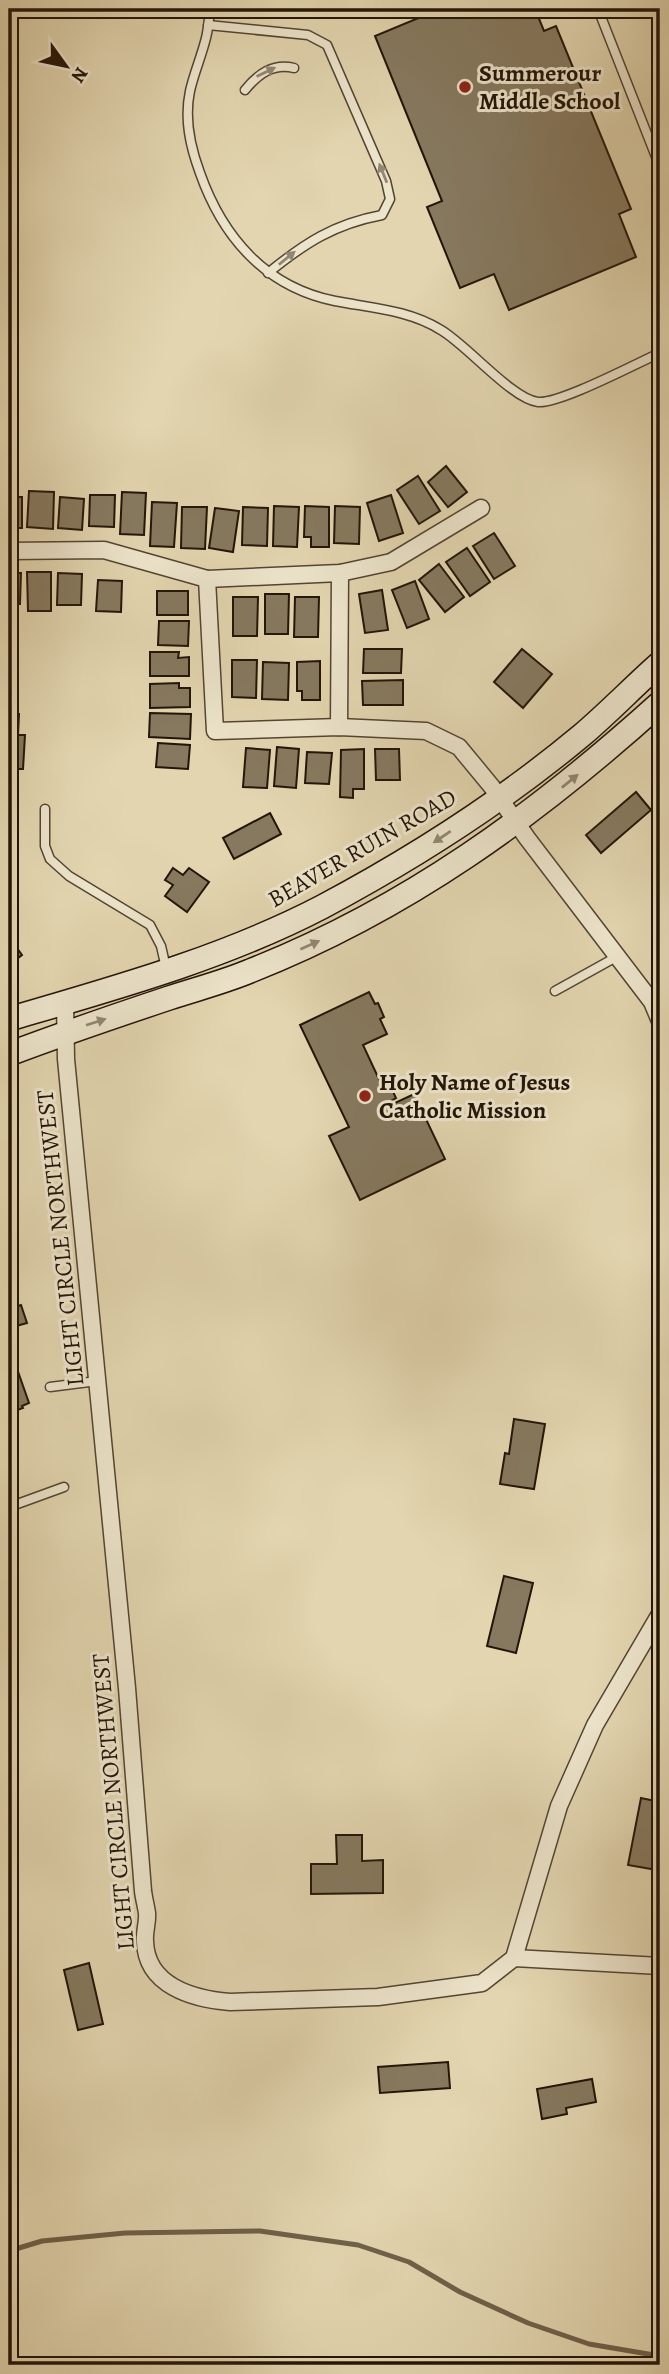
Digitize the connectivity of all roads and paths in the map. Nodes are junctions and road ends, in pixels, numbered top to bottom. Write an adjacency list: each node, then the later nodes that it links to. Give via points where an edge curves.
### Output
1 (209, 9): 3 (lane)
2 (598, 9): 6 (lane)
3 (208, 25): 7 (lane, via 190,92 187,129 200,175 226,227); 7 (lane, one-way to 3, via 306,243 359,219 382,215 390,199 386,181 327,45 308,35)
4 (294, 68): 5 (lane, one-way to 4, via 256,76 280,65)
5 (245, 90)
6 (660, 167)
7 (268, 273): 8 (lane, via 299,291 409,316 441,329 518,393 537,402 556,400)
8 (660, 353)
9 (481, 508): 11 (street, via 391,562)
10 (9, 551): 12 (street, via 104,550)
11 (340, 572): 12 (street); 15 (street)
12 (206, 579): 15 (street, via 215,731)
13 (660, 663): 16 (main road, BEAVER RUIN ROAD, via 584,733)
14 (660, 703): 18 (main road, one-way to 14)
15 (339, 727): 16 (street, via 426,731 459,747)
16 (498, 799): 18 (street); 20 (main road, BEAVER RUIN ROAD, one-way to 20, via 421,851 321,907)
17 (45, 808): 20 (lane, via 45,846 50,859 69,876 150,925)
18 (516, 823): 19 (street); 25 (main road, one-way to 18, via 249,972 328,937 430,882)
19 (618, 956): 21 (lane); 24 (street, via 652,1002)
20 (167, 971): 22 (main road, BEAVER RUIN ROAD)
21 (555, 991)
22 (65, 1002): 23 (main road, BEAVER RUIN ROAD); 25 (street, LIGHT CIRCLE NORTHWEST)
23 (9, 1019)
24 (660, 1021)
25 (64, 1033): 26 (main road); 27 (street, LIGHT CIRCLE NORTHWEST)
26 (9, 1054)
27 (97, 1381): 28 (lane); 32 (street, LIGHT CIRCLE NORTHWEST, via 147,1914 144,1943 151,1967 170,1987 230,2002 378,1997 482,1983)
28 (50, 1387)
29 (64, 1487): 30 (lane)
30 (9, 1507)
31 (660, 1614): 32 (street, via 596,1725 559,1806)
32 (514, 1958): 33 (street)
33 (660, 1966)

